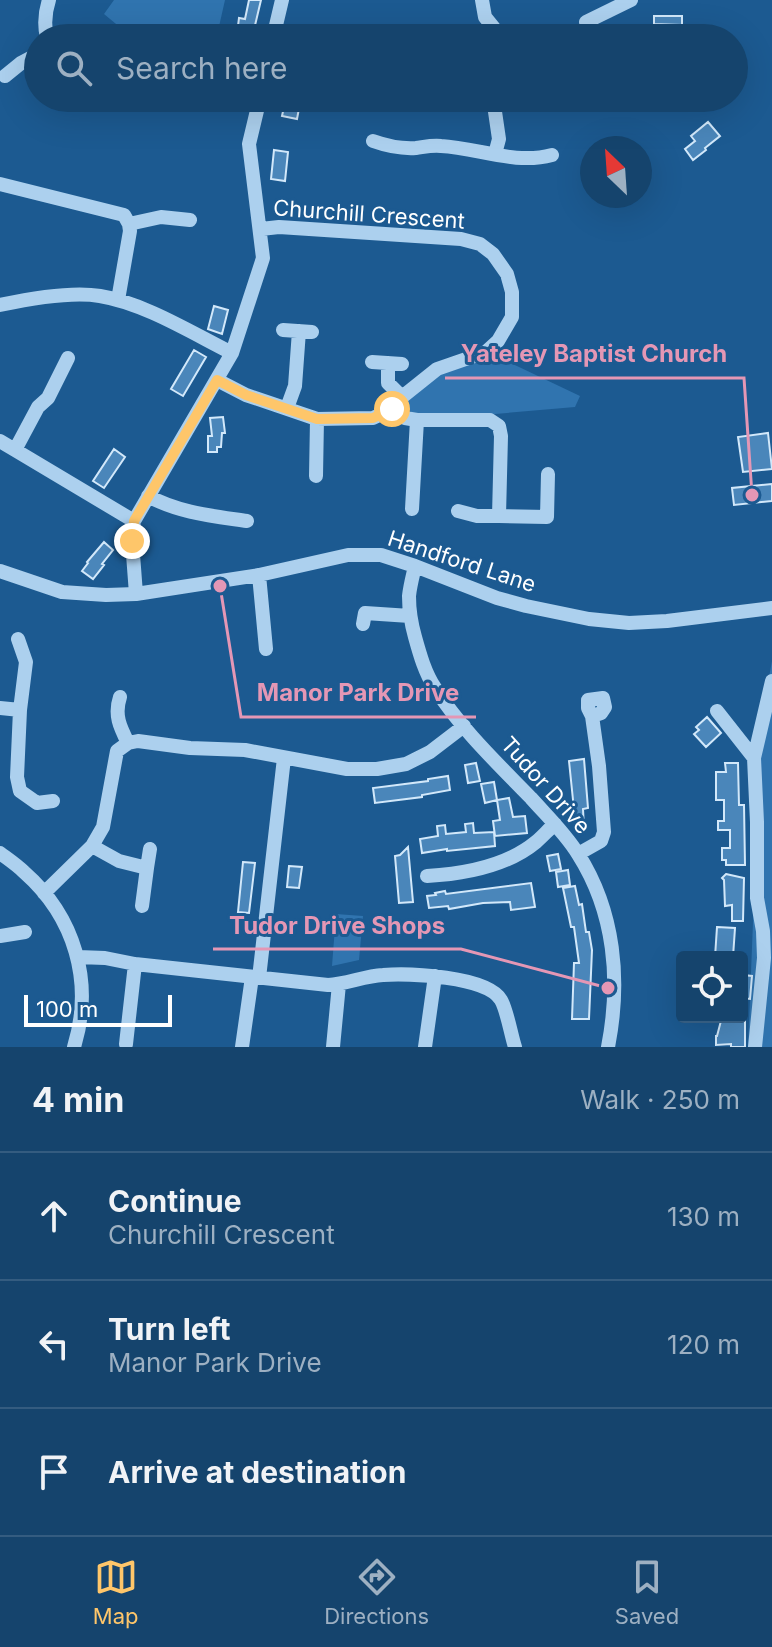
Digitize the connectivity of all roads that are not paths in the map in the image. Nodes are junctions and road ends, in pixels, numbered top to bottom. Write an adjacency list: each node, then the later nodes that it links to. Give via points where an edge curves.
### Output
1 (49, 0): 6 (street)
2 (282, 0): 7 (street)
3 (482, 0): 8 (street)
4 (631, 0): 5 (street)
5 (586, 22)
6 (45, 24)
7 (276, 24)
8 (490, 24)
9 (24, 61): 10 (street)
10 (5, 76)
11 (257, 112): 19 (street, via 249,144)
12 (495, 112): 14 (street)
13 (373, 141): 14 (street, via 391,147 439,145)
14 (495, 154): 15 (street, via 518,159)
15 (552, 155)
16 (0, 184): 18 (street, via 124,215)
17 (190, 220): 18 (street, via 161,217)
18 (129, 224): 20 (street)
19 (261, 229): 23 (street, via 263,258); 27 (street, Churchill Crescent, via 461,239 493,254 512,292 512,317 498,341 486,352 437,369)
20 (118, 300): 21 (street, via 82,294); 23 (street)
21 (0, 305)
22 (283, 330): 28 (street, via 306,332)
23 (232, 353): 26 (street)
24 (68, 358): 32 (street)
25 (388, 363): 27 (street, via 388,383)
26 (217, 380): 28 (street, Churchill Crescent); 35 (street)
27 (397, 403): 29 (street, Churchill Crescent, via 373,418); 30 (street, via 405,418)
28 (287, 408): 29 (street, Churchill Crescent)
29 (317, 419): 34 (street)
30 (417, 420): 36 (street); 38 (street, via 490,420 499,426)
31 (0, 441): 32 (street)
32 (15, 450): 39 (street)
33 (548, 474): 38 (street, via 547,517)
34 (316, 476)
35 (148, 496): 39 (street); 40 (street, via 205,516)
36 (412, 509)
37 (458, 511): 38 (street)
38 (499, 516)
39 (134, 521): 44 (street)
40 (247, 521)
41 (415, 566): 43 (street, Handford Lane, via 381,555 348,555); 45 (street, Handford Lane, via 497,598 589,619 667,621); 46 (street, Tudor Drive)
42 (0, 571): 44 (street, Handford Lane, via 62,592)
43 (259, 575): 44 (street, Handford Lane); 49 (street)
44 (136, 594)
45 (772, 608)
46 (410, 616): 47 (street, via 365,613); 56 (street, Tudor Drive, via 435,688)
47 (363, 624)
48 (18, 639): 53 (street, via 26,662)
49 (266, 649)
50 (772, 681): 59 (street)
51 (120, 697): 57 (street, via 118,723)
52 (0, 708): 53 (street)
53 (20, 710): 60 (street, via 20,791 37,803)
54 (717, 711): 59 (street)
55 (592, 716): 65 (street, via 604,832 601,841)
56 (464, 726): 58 (street, via 406,764 347,769); 61 (street, Tudor Drive)
57 (128, 743): 58 (street, via 245,750); 62 (street, via 117,751 103,827)
58 (284, 758): 76 (street)
59 (754, 758): 73 (street, via 757,898)
60 (53, 801)
61 (555, 824): 65 (street, Tudor Drive); 67 (street, via 535,843 489,866)
62 (92, 846): 66 (street); 68 (street)
63 (150, 849): 66 (street)
64 (0, 853): 68 (street)
65 (578, 854): 84 (street, Tudor Drive, via 610,931 616,995)
66 (147, 868): 69 (street)
67 (427, 876)
68 (44, 893): 72 (street, via 62,918)
69 (142, 906)
70 (25, 932): 71 (street)
71 (0, 936)
72 (78, 957): 74 (street); 79 (street, via 82,994)
73 (768, 959): 85 (street)
74 (135, 964): 76 (street); 78 (street)
75 (435, 976): 77 (street, via 385,975); 82 (street); 83 (street, via 492,991 501,999)
76 (255, 978): 77 (street); 80 (street)
77 (339, 984): 81 (street)
78 (126, 1044)
79 (74, 1047)
80 (242, 1047)
81 (333, 1047)
82 (425, 1047)
83 (515, 1047)
84 (608, 1047)
85 (755, 1047)

